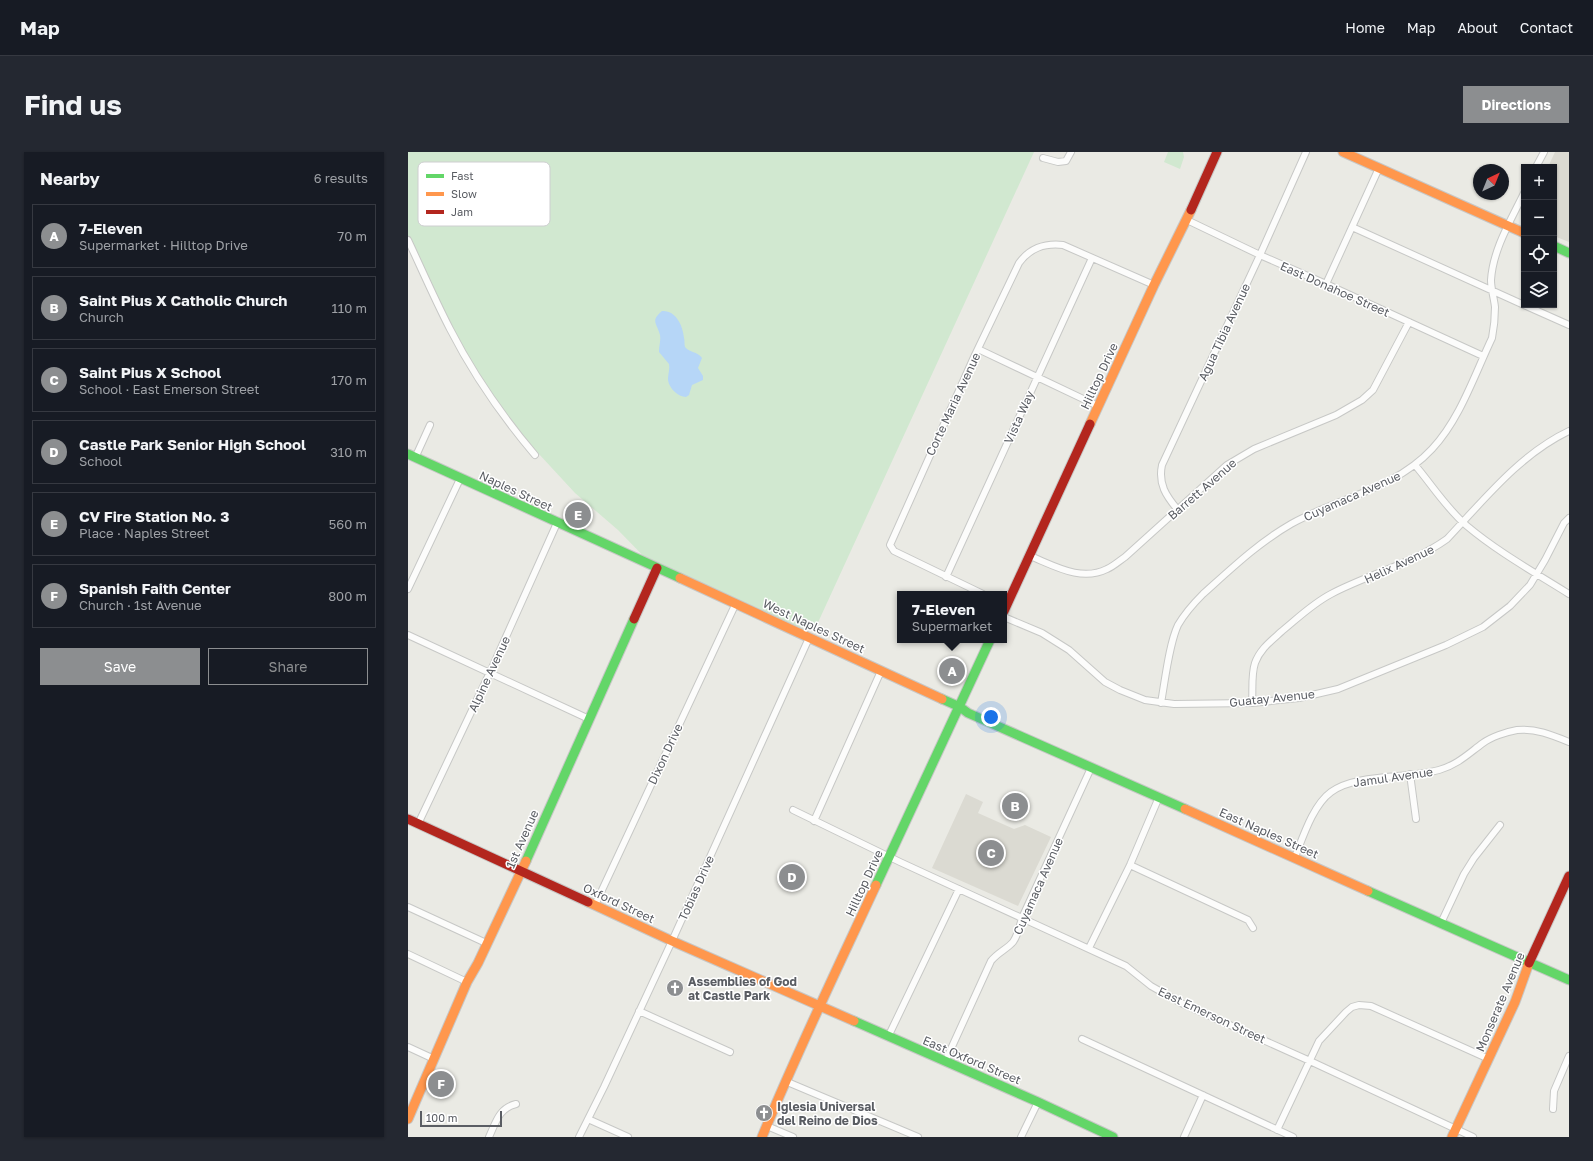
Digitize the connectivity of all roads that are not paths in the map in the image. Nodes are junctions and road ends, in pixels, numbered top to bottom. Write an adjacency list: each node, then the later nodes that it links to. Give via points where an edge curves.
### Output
1 (1071, 152): 6 (street, via 1066,160 1058,162)
2 (1217, 152): 10 (street, Hilltop Drive)
3 (1306, 152): 17 (street, Agua Tibia Avenue)
4 (1343, 152): 8 (street)
5 (1544, 152): 7 (street)
6 (1043, 158)
7 (1538, 164)
8 (1379, 168): 11 (street); 12 (street)
9 (1521, 199): 11 (street, Cuyamaca Avenue)
10 (1187, 220): 17 (street, East Donahoe Street); 20 (street, Hilltop Drive)
11 (1508, 226): 13 (street); 21 (street, Cuyamaca Avenue, via 1493,266)
12 (1352, 227): 19 (street); 21 (street)
13 (1521, 232)
14 (408, 240): 32 (street, via 462,352 504,416)
15 (1557, 247): 16 (street)
16 (1569, 253)
17 (1260, 255): 19 (street, East Donahoe Street); 36 (street, Agua Tibia Avenue, via 1162,465 1162,486)
18 (1092, 258): 20 (street, Corte Maria Avenue); 26 (street, Corte Maria Avenue, via 1063,245 1045,245 1026,254 1016,269); 28 (street, Vista Way)
19 (1326, 284): 24 (street, East Donahoe Street)
20 (1154, 285): 29 (street, Hilltop Drive)
21 (1492, 291): 22 (street); 27 (street, Cuyamaca Avenue, via 1495,306 1494,324 1492,338)
22 (1521, 304)
23 (1531, 308): 25 (street)
24 (1409, 322): 27 (street, East Donahoe Street); 36 (street, Barrett Avenue, via 1373,390 1362,400 1235,460)
25 (1569, 325)
26 (978, 349): 28 (street); 43 (street, Corte Maria Avenue, via 890,545 894,551)
27 (1483, 356): 34 (street, Cuyamaca Avenue, via 1455,418 1445,434)
28 (1036, 378): 29 (street); 43 (street, Vista Way)
29 (1098, 406): 40 (street, Hilltop Drive)
30 (430, 425): 33 (street)
31 (1569, 431): 38 (street, Helix Avenue, via 1538,450 1514,470)
32 (535, 455)
33 (411, 456): 35 (street, Naples Street)
34 (1415, 465): 38 (street); 55 (street, Cuyamaca Avenue, via 1398,477 1280,530 1203,594 1178,625)
35 (460, 478): 39 (street, Naples Street); 44 (street)
36 (1178, 510): 40 (street, Barrett Avenue, via 1125,557 1106,570 1080,574 1068,572)
37 (1569, 518): 42 (street, Guatay Avenue)
38 (1463, 522): 42 (street); 56 (street, Helix Avenue, via 1438,546 1331,594 1311,606 1267,644 1255,663)
39 (557, 523): 41 (street, Naples Street); 54 (street, Alpine Avenue)
40 (1030, 556): 48 (street, Hilltop Drive)
41 (658, 568): 47 (street, West Naples Street); 58 (street, 1st Avenue)
42 (1538, 574): 46 (street); 56 (street, Guatay Avenue, via 1498,617 1446,645 1338,689 1299,698)
43 (946, 576): 45 (street)
44 (408, 589)
45 (977, 591)
46 (1569, 594)
47 (736, 603): 51 (street, West Naples Street); 75 (street, Dixon Drive)
48 (1007, 603)
49 (1007, 618): 55 (street, Guatay Avenue, via 1042,633 1064,646 1105,682 1145,700)
50 (408, 635): 54 (street)
51 (809, 638): 53 (street, West Naples Street); 80 (street, Tobias Drive)
52 (989, 643): 57 (street, Hilltop Drive)
53 (882, 671): 57 (street, West Naples Street); 66 (street)
54 (489, 673): 58 (street); 67 (street, Alpine Avenue)
55 (1160, 703): 56 (street, Guatay Avenue)
56 (1252, 703)
57 (960, 707): 60 (street, East Naples Street, via 968,713); 69 (street, Hilltop Drive)
58 (589, 719): 72 (street, 1st Avenue)
59 (1569, 742): 61 (street, Jamul Avenue, via 1536,730 1516,730 1484,742 1455,764 1439,770)
60 (1091, 768): 62 (street, East Naples Street); 77 (street, Cuyamaca Avenue)
61 (1410, 774): 65 (street); 70 (street, Jamul Avenue, via 1343,784 1332,791 1317,806)
62 (1159, 797): 70 (street, East Naples Street); 71 (street)
63 (793, 810): 66 (street, East Emerson Street)
64 (408, 819): 67 (street, Oxford Street)
65 (1416, 819)
66 (814, 821): 69 (street, East Emerson Street)
67 (418, 824): 72 (street, Oxford Street)
68 (1500, 825): 78 (street, via 1464,874)
69 (889, 857): 74 (street, East Emerson Street); 87 (street, Hilltop Drive)
70 (1295, 857): 78 (street, East Naples Street)
71 (1130, 865): 79 (street, via 1248,920); 82 (street)
72 (521, 871): 75 (street, Oxford Street); 81 (street, 1st Avenue)
73 (1569, 876): 84 (street, Monserate Avenue)
74 (959, 889): 77 (street, East Emerson Street); 89 (street)
75 (595, 905): 80 (street, Oxford Street)
76 (408, 906): 81 (street)
77 (1022, 918): 82 (street, East Emerson Street); 97 (street, Cuyamaca Avenue, via 1013,942 991,961)
78 (1441, 923): 84 (street, East Naples Street)
79 (1253, 928)
80 (672, 941): 87 (street, Oxford Street); 88 (street, Tobias Drive)
81 (486, 943): 86 (street, 1st Avenue)
82 (1089, 948): 96 (street, East Emerson Street, via 1126,966 1168,997)
83 (408, 954): 86 (street)
84 (1529, 962): 85 (street, East Naples Street); 95 (street, Monserate Avenue, via 1515,1002)
85 (1569, 980)
86 (467, 982): 94 (street, 1st Avenue)
87 (820, 1007): 89 (street, East Oxford Street); 98 (street, Hilltop Drive)
88 (639, 1011): 92 (street); 104 (street, Tobias Drive)
89 (888, 1037): 97 (street, East Oxford Street)
90 (1082, 1039): 99 (street)
91 (408, 1047): 94 (street)
92 (730, 1052)
93 (1569, 1056): 102 (street, via 1554,1091)
94 (434, 1059): 103 (street, 1st Avenue)
95 (1489, 1059): 96 (street, via 1387,1012 1359,1005 1346,1012 1320,1041); 107 (street, Monserate Avenue)
96 (1310, 1061): 106 (street); 107 (street, East Emerson Street)
97 (945, 1062): 100 (street, East Oxford Street)
98 (785, 1081): 105 (street, Hilltop Drive); 114 (street)
99 (1203, 1095): 106 (street); 116 (street)
100 (1038, 1102): 108 (street, East Oxford Street); 115 (street)
101 (516, 1104): 109 (street, via 501,1112)
102 (1552, 1108)
103 (408, 1119)
104 (588, 1119): 110 (street, Tobias Drive); 111 (street)
105 (767, 1126): 112 (street, Hilltop Drive); 113 (street)
106 (1277, 1130): 117 (street)
107 (1454, 1133): 118 (street, East Emerson Street)
108 (1110, 1136)
109 (489, 1137)
110 (580, 1137)
111 (628, 1137)
112 (762, 1137)
113 (793, 1137)
114 (918, 1137)
115 (1021, 1137)
116 (1184, 1137)
117 (1294, 1137)
118 (1473, 1137)

